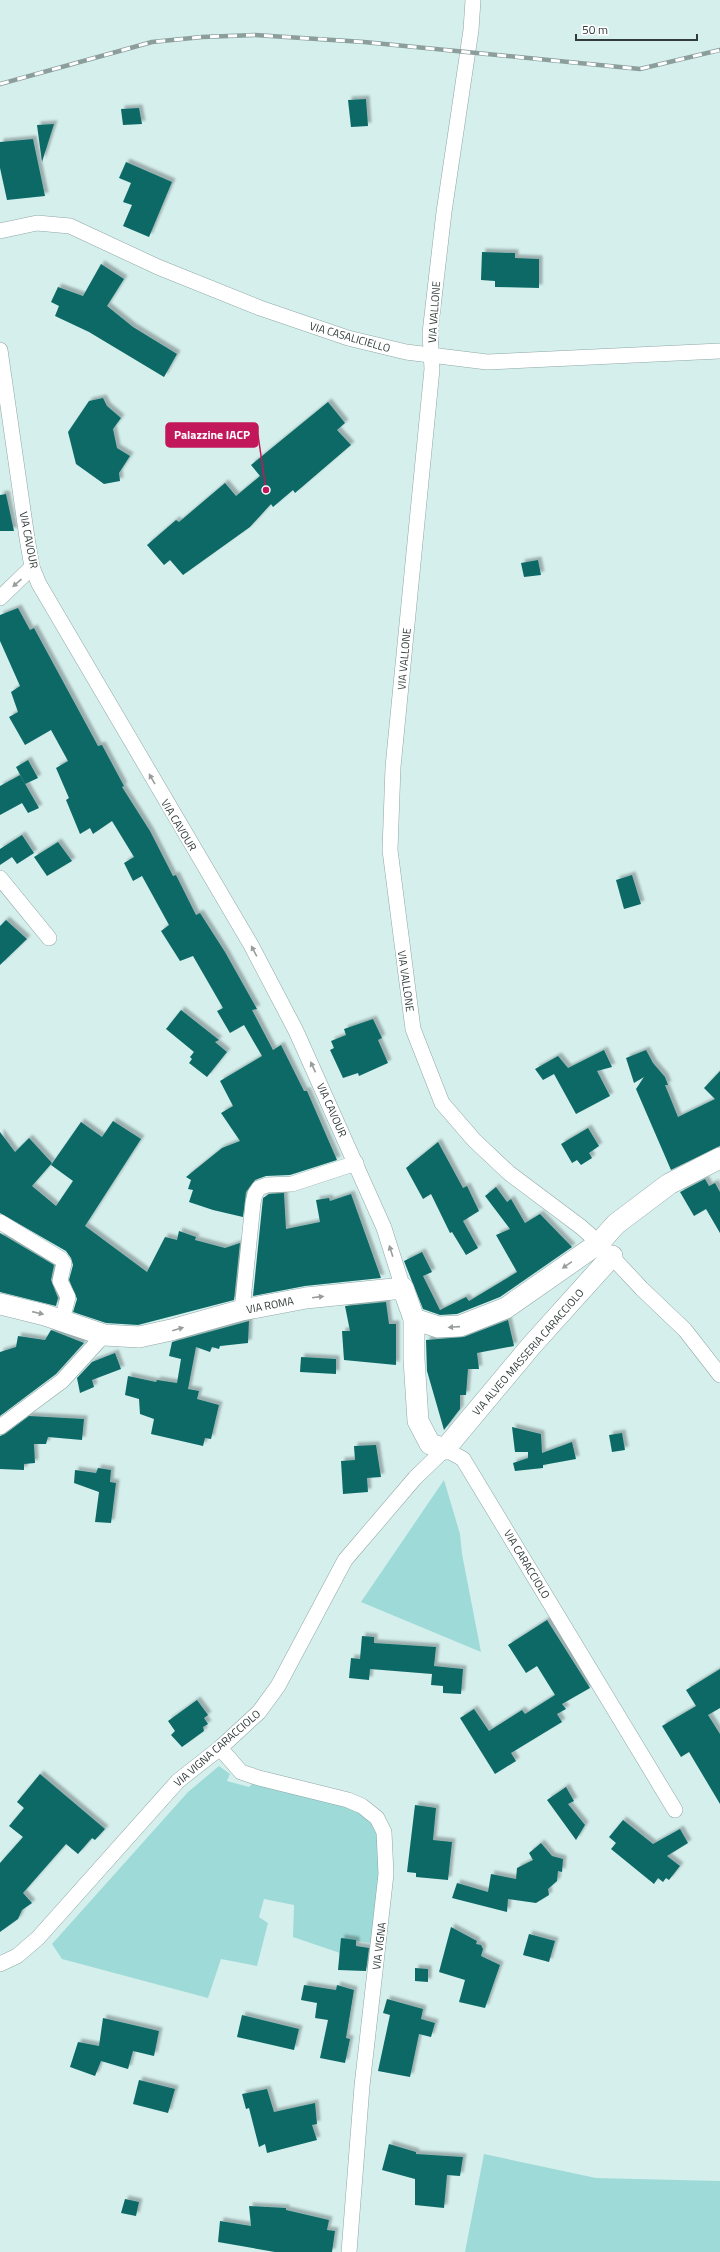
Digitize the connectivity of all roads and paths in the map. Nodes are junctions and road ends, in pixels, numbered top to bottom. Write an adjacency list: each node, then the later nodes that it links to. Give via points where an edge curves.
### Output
1 (473, 0): 5 (street, VIA VALLONE, via 471,30 444,212 430,333)
2 (0, 231): 5 (street, VIA CASALICIELLO, via 37,224 70,226 158,267 260,308 348,338 406,352)
3 (0, 350): 6 (street, VIA CAVOUR)
4 (720, 351): 5 (street, VIA CASALICIELLO, via 487,362)
5 (431, 355): 13 (street, VIA VALLONE, via 432,369 393,767 390,850 413,1029 442,1103 474,1140 510,1173 581,1227)
6 (32, 567): 7 (street, one-way to 7); 11 (street, VIA CAVOUR, one-way to 6, via 296,1031 251,945 66,630)
7 (0, 598)
8 (0, 878): 9 (street)
9 (50, 938)
10 (720, 1158): 13 (street, via 669,1184 616,1224)
11 (356, 1163): 14 (street, VIA CAVOUR, one-way to 11, via 384,1228); 16 (street, via 292,1184 267,1185 259,1188 252,1204)
12 (0, 1222): 18 (street, via 64,1263 60,1282 68,1297)
13 (606, 1250): 17 (street, one-way to 17, via 482,1320 438,1328); 20 (street, VIA VALLONE, via 686,1330); 22 (street, VIA ALVEO MASSERIA CARACCIOLO, via 531,1346)
14 (403, 1288): 16 (street, VIA ROMA, one-way to 14, via 306,1298); 17 (street, VIA CARACCIOLO)
15 (0, 1304): 18 (street, VIA ROMA, one-way to 18)
16 (242, 1310): 19 (street, VIA ROMA, one-way to 16, via 140,1337)
17 (414, 1319): 22 (street, VIA CARACCIOLO, via 418,1421 430,1444)
18 (62, 1320): 19 (street, VIA ROMA)
19 (104, 1335): 21 (street, via 62,1381)
20 (720, 1375)
21 (0, 1427)
22 (445, 1449): 23 (street, VIA VIGNA CARACCIOLO, via 415,1478 345,1560 268,1700 249,1722); 24 (street, VIA CARACCIOLO, via 463,1459)
23 (220, 1748): 25 (street, VIA VIGNA CARACCIOLO, via 178,1781 47,1930 17,1956); 26 (street, VIA VIGNA, via 241,1772 362,1806 377,1818 384,1832 386,1874 362,2086)
24 (675, 1810)
25 (0, 1964)
26 (348, 2252)

